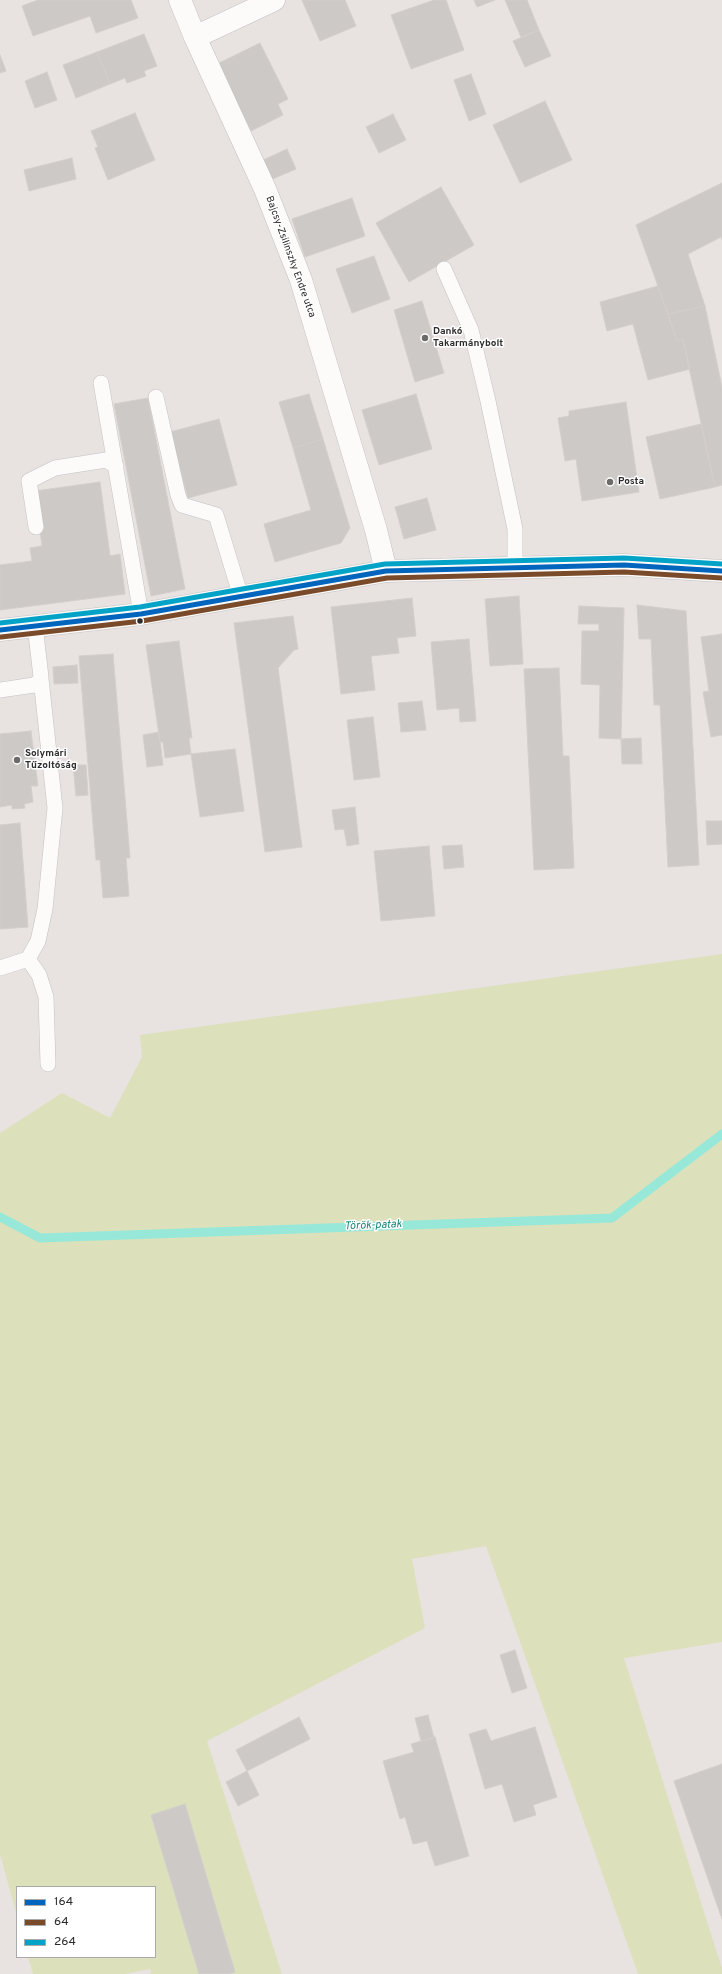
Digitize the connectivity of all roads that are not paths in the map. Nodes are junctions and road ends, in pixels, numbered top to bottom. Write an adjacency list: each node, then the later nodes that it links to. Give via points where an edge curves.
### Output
1 (180, 0): 3 (main road, Bajcsy-Zsilinszky Endre utca)
2 (274, 0): 3 (main road)
3 (194, 37): 10 (main road, Bajcsy-Zsilinszky Endre utca, via 265,189 301,280)
4 (444, 269): 9 (lane, via 471,330 488,401 514,529)
5 (101, 383): 7 (lane)
6 (156, 397): 12 (lane, via 182,505 216,515)
7 (116, 466): 8 (lane, via 106,460 55,468 29,481); 13 (lane)
8 (36, 527)
9 (515, 568): 10 (main road); 11 (main road, via 624,565)
10 (386, 571): 12 (main road)
11 (722, 571)
12 (241, 597): 13 (main road)
13 (141, 614): 14 (main road)
14 (35, 625): 15 (main road); 16 (lane)
15 (0, 630)
16 (41, 679): 17 (lane, via 34,685); 18 (lane, via 55,808 45,909 38,941)
17 (0, 690)
18 (28, 959): 19 (lane); 20 (lane, via 40,974 46,997)
19 (0, 968)
20 (48, 1064)

